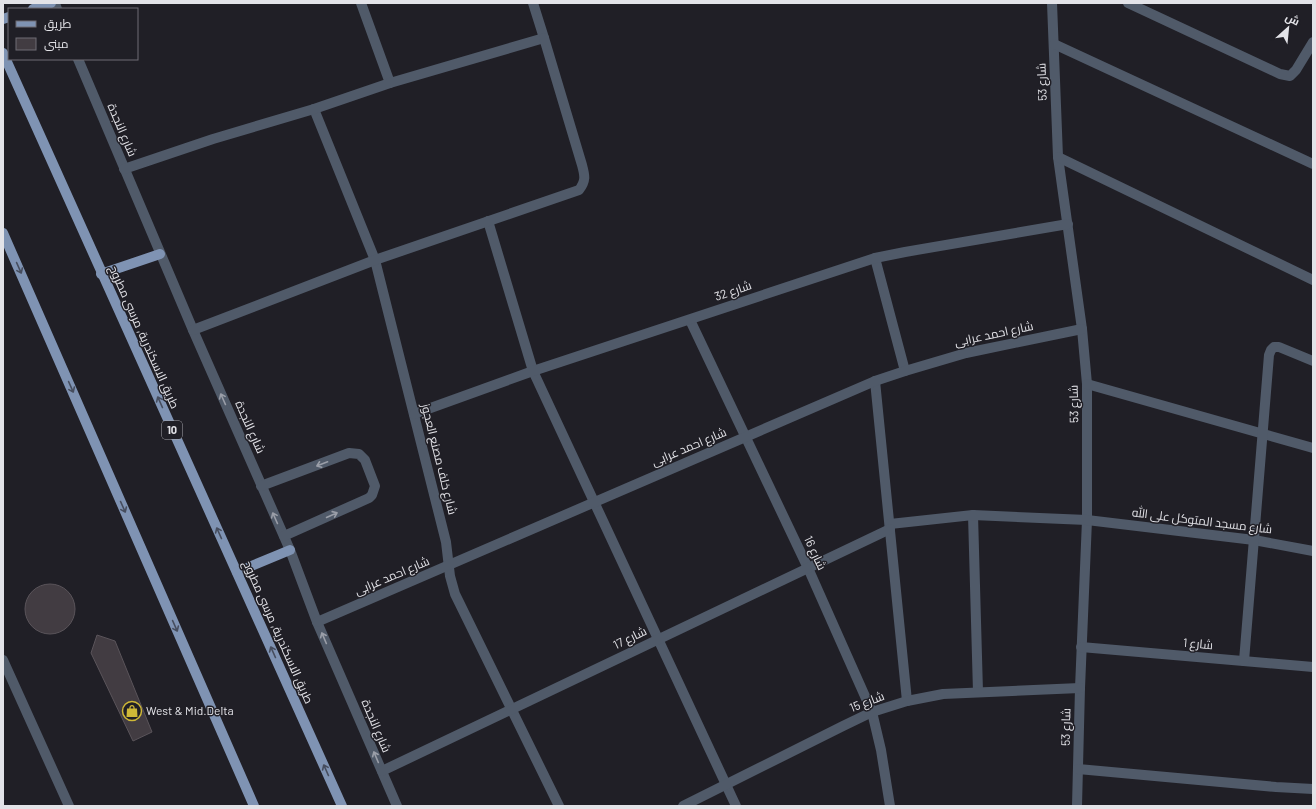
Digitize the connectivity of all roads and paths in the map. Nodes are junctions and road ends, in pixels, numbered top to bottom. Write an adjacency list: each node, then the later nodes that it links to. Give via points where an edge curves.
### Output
1 (51, 3): 6 (main road)
2 (361, 3): 12 (street)
3 (533, 3): 7 (street)
4 (1052, 3): 9 (street, شارع 53)
5 (1128, 3): 8 (street, via 1280,74 1290,76)
6 (36, 8)
7 (544, 38): 12 (street); 17 (street, via 582,165 584,184 579,190)
8 (1313, 42)
9 (1054, 44): 14 (street, شارع 53); 15 (street)
10 (3, 53): 23 (main road, طريق الاسكندرية, مرسى مطروح / 10)
11 (78, 60): 16 (street, شارع النجدة)
12 (390, 83): 13 (street)
13 (314, 109): 16 (street); 22 (street, شارع خلف مصنع العجوز)
14 (1058, 157): 18 (street, شارع 53); 24 (street)
15 (1313, 164)
16 (124, 168): 20 (street, شارع النجدة)
17 (488, 221): 22 (street); 30 (street)
18 (1068, 224): 21 (street, شارع 32); 26 (street, شارع 53)
19 (3, 233): 65 (main road, one-way to 65)
20 (160, 254): 23 (main road); 27 (street, شارع النجدة)
21 (875, 258): 25 (street, شارع 32); 29 (street)
22 (375, 260): 27 (street); 33 (street, شارع خلف مصنع العجوز)
23 (101, 274): 48 (main road, طريق الاسكندرية, مرسى مطروح / 10, one-way to 23)
24 (1313, 280)
25 (690, 320): 30 (street, شارع 32); 35 (street, شارع 16)
26 (1082, 329): 29 (street, شارع احمد عرابى, via 966,353); 32 (street, شارع 53)
27 (193, 330): 37 (street, شارع النجدة, one-way to 27)
28 (1313, 361): 34 (street, via 1279,347 1271,350)
29 (905, 370): 31 (street, شارع احمد عرابى)
30 (533, 371): 33 (street, شارع 32); 38 (street)
31 (875, 382): 35 (street, شارع احمد عرابى); 41 (street)
32 (1087, 384): 34 (street); 40 (street, شارع 53)
33 (414, 414): 46 (street, شارع خلف مصنع العجوز, via 446,542)
34 (1262, 434): 36 (street); 43 (street)
35 (746, 436): 38 (street, شارع احمد عرابى); 47 (street, شارع 16)
36 (1313, 448)
37 (261, 486): 42 (street, شارع النجدة, one-way to 37); 42 (street, one-way to 37, via 369,498 375,486 365,460 359,454 349,453)
38 (594, 502): 46 (street, شارع احمد عرابى); 50 (street)
39 (974, 515): 40 (street, شارع مسجد المتوكل على الله); 41 (street, شارع 17); 56 (street)
40 (1087, 520): 43 (street, شارع مسجد المتوكل على الله); 51 (street, شارع 53)
41 (890, 527): 47 (street, شارع 17); 57 (street)
42 (284, 536): 44 (street, شارع النجدة)
43 (1254, 540): 45 (street, شارع مسجد المتوكل على الله); 53 (street)
44 (290, 550): 48 (main road); 49 (street, شارع النجدة)
45 (1313, 551)
46 (449, 565): 49 (street, شارع احمد عرابى); 58 (street, شارع خلف مصنع العجوز, via 455,594)
47 (808, 568): 50 (street, شارع 17); 59 (street, شارع 16)
48 (237, 572): 66 (main road, طريق الاسكندرية, مرسى مطروح / 10, one-way to 48)
49 (317, 622): 61 (street, شارع النجدة, one-way to 49)
50 (658, 640): 58 (street, شارع 17); 62 (street)
51 (1082, 647): 53 (street, شارع 1); 55 (street, شارع 53)
52 (3, 660): 64 (street)
53 (1244, 660): 54 (street, شارع 1)
54 (1313, 667)
55 (1080, 688): 56 (street, شارع 15); 60 (street, شارع 53)
56 (978, 692): 57 (street, شارع 15, via 943,694)
57 (907, 701): 59 (street, شارع 15)
58 (512, 709): 61 (street, شارع 17); 68 (street, شارع خلف مصنع العجوز)
59 (872, 712): 62 (street, شارع 15); 71 (street, شارع 16)
60 (1078, 769): 63 (street); 72 (street, شارع 53)
61 (382, 771): 67 (street, شارع النجدة)
62 (726, 784): 69 (street, شارع 15); 70 (street)
63 (1313, 789)
64 (69, 806)
65 (254, 806)
66 (342, 806)
67 (397, 806)
68 (559, 806)
69 (682, 806)
70 (736, 806)
71 (890, 806)
72 (1077, 806)

